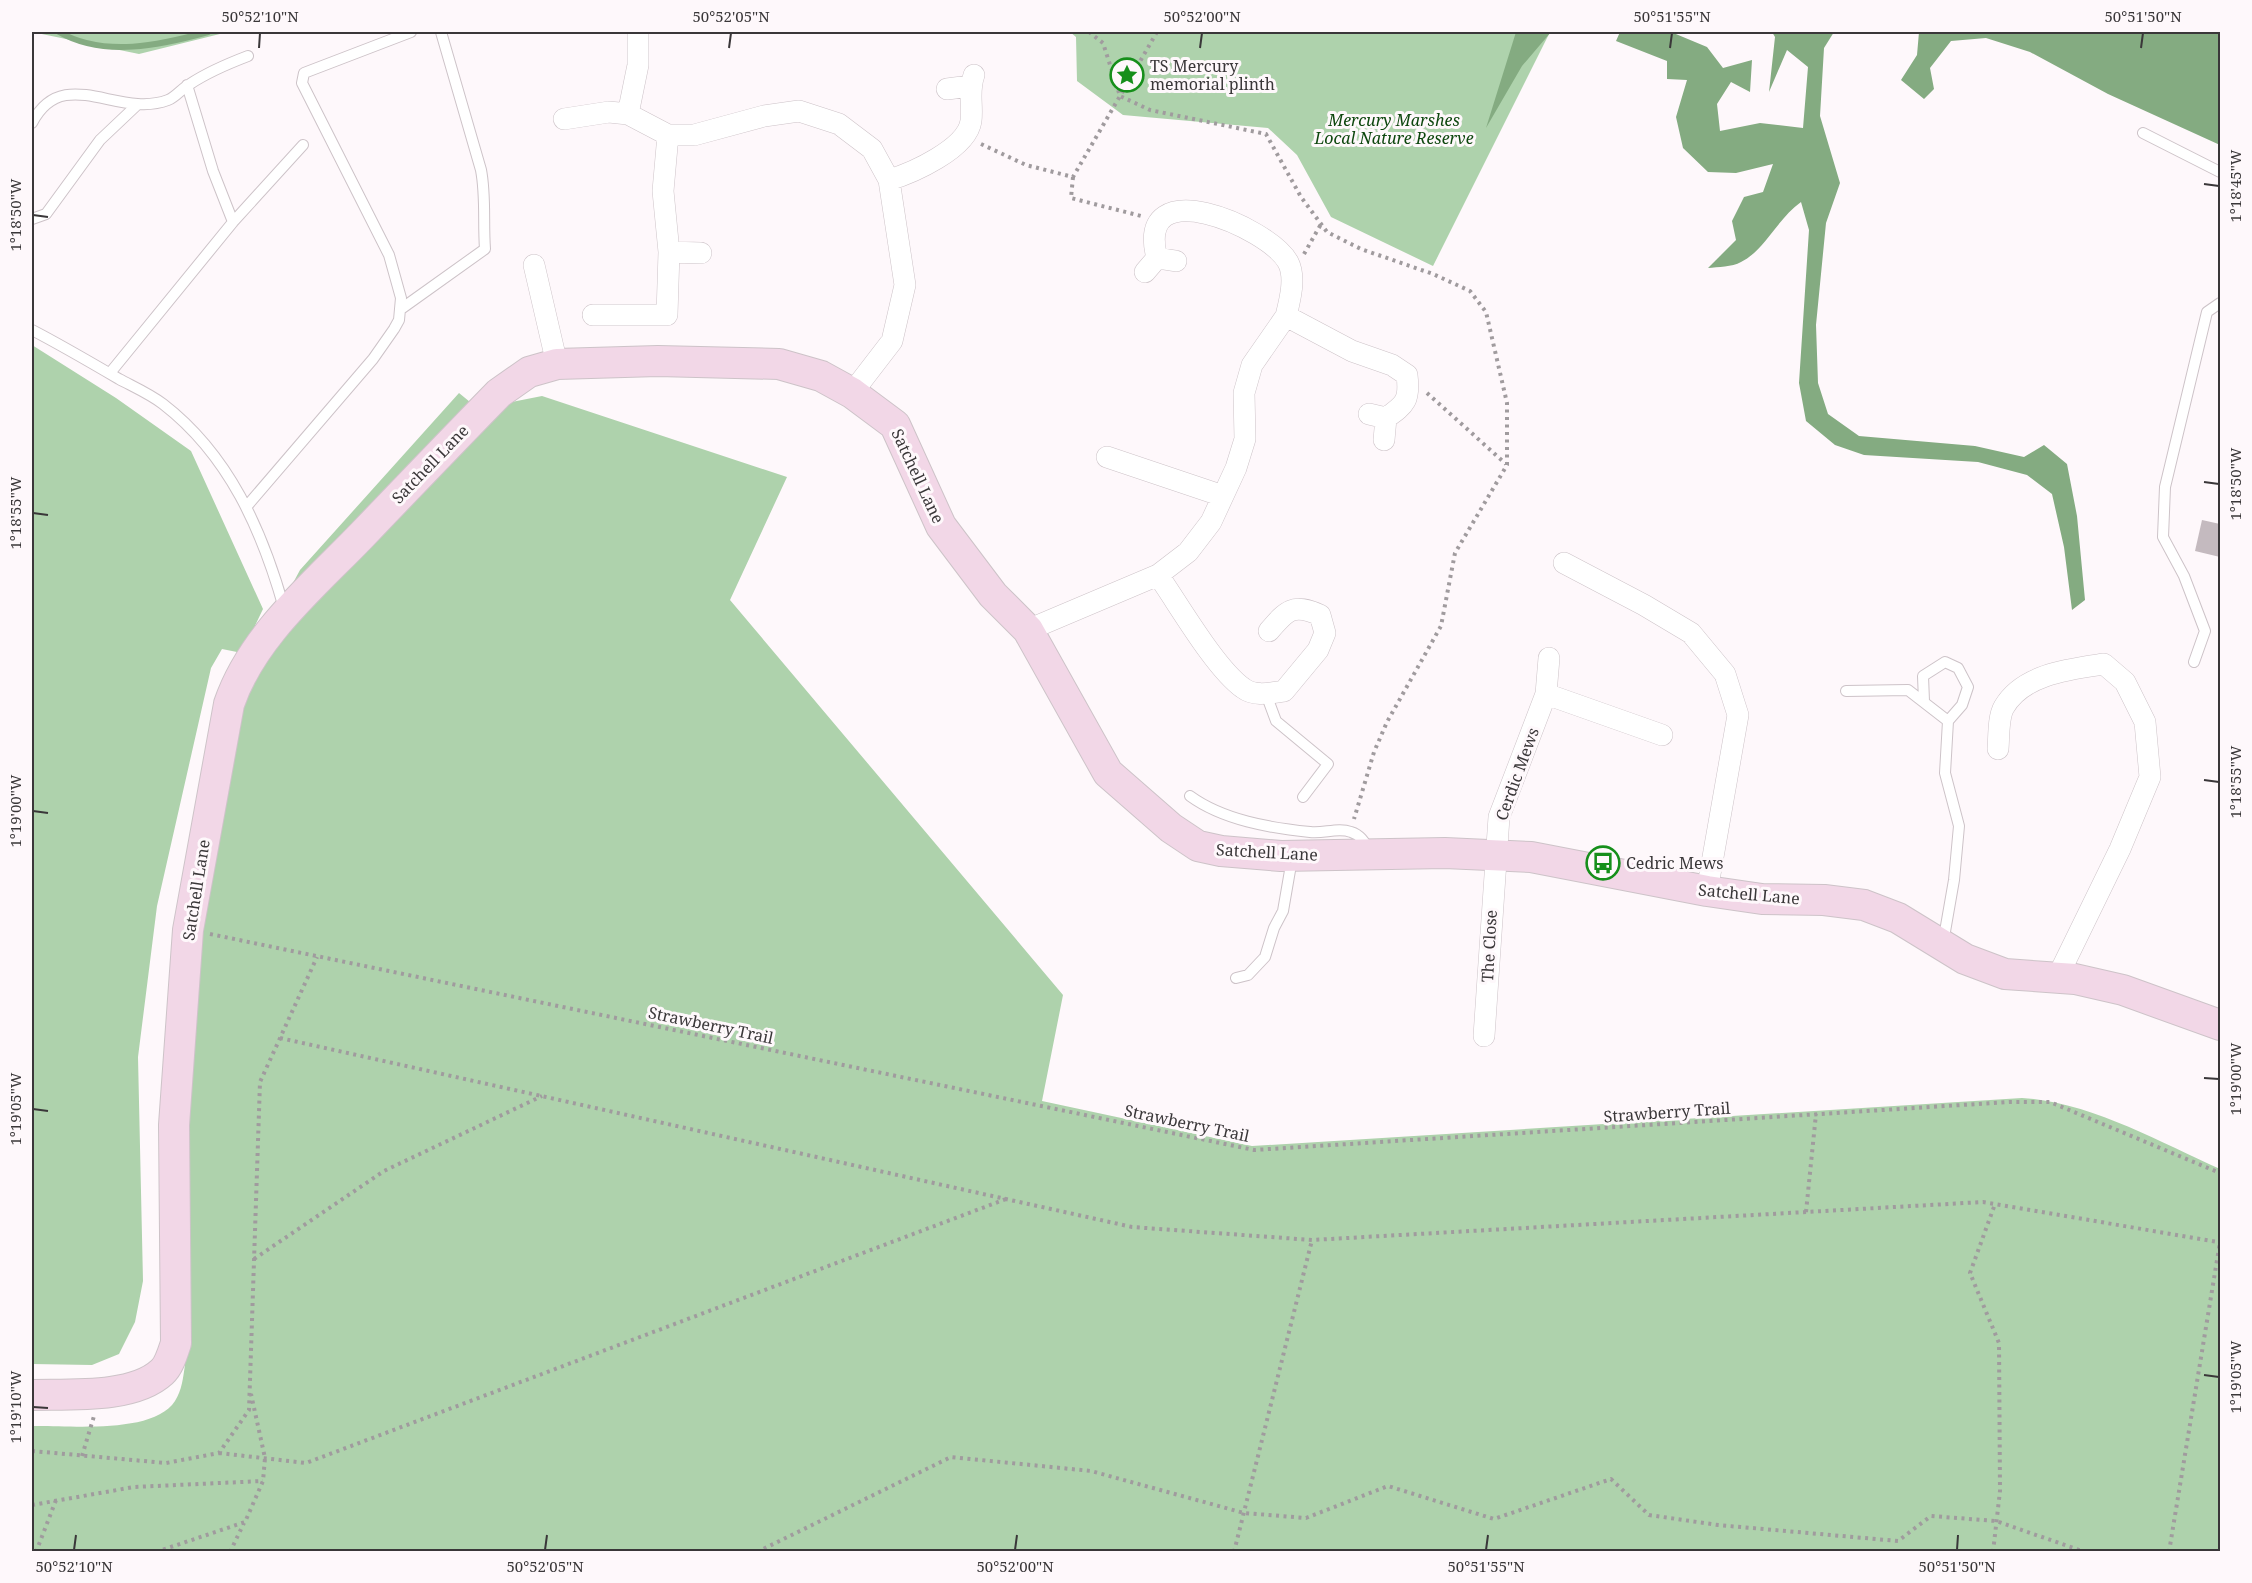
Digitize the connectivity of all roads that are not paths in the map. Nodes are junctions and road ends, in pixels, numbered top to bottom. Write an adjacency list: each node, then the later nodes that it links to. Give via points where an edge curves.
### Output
1 (411, 32): 23 (lane, via 304,73 302,83 389,255 399,286)
2 (441, 32): 23 (lane, via 481,170 485,249)
3 (638, 32): 8 (street, via 638,65)
4 (248, 56): 5 (lane, via 214,69)
5 (187, 86): 7 (lane, via 170,100); 17 (lane)
6 (947, 89): 15 (street, via 972,80 971,123 965,135 912,173)
7 (137, 105): 10 (lane, via 63,94 45,102); 16 (lane, via 100,140 46,214)
8 (628, 114): 9 (street, via 609,112); 12 (street)
9 (564, 119)
10 (32, 123)
11 (2143, 133): 14 (lane)
12 (668, 135): 15 (street, via 694,135 799,111 839,124 873,149); 18 (street, via 663,191)
13 (303, 145): 17 (lane)
14 (2220, 172)
15 (889, 180): 29 (street, via 904,285 892,341)
16 (32, 219)
17 (233, 222): 28 (lane)
18 (669, 252): 19 (street); 24 (street, via 668,315)
19 (701, 253)
20 (1159, 264): 25 (street, via 1154,237 1159,221 1174,211 1191,211 1246,229 1270,242 1289,263 1292,292)
21 (534, 265): 27 (street)
22 (2220, 303): 40 (lane, via 2207,312 2165,487 2163,537 2184,576 2205,631)
23 (401, 309): 33 (lane, via 394,329 373,358)
24 (593, 315)
25 (1286, 316): 30 (street, via 1407,375 1409,392 1403,406 1378,416); 32 (street, via 1252,365 1244,393 1245,439)
26 (32, 330): 28 (lane)
27 (557, 364): 29 (street, Satchell Lane, via 769,362 821,376); 36 (street, Satchell Lane, via 529,372 499,393)
28 (110, 374): 33 (lane, via 160,402 185,422 216,457)
29 (852, 393): 37 (street, Satchell Lane, via 895,425 941,526 993,595)
30 (1384, 440)
31 (1107, 457): 32 (street)
32 (1223, 496): 35 (street, via 1211,522 1188,552)
33 (247, 506): 36 (lane, via 270,557)
34 (1564, 563): 53 (street, via 1691,633 1725,674 1738,715)
35 (1158, 575): 37 (street); 42 (street, via 1214,657 1243,688)
36 (286, 614): 59 (street, Satchell Lane, via 244,669 229,704 188,930 174,1125 176,1343 164,1372 141,1385 100,1394)
37 (1028, 630): 52 (street, Satchell Lane, via 1108,773 1171,828 1208,849)
38 (1269, 631): 42 (street, via 1285,612 1303,607 1320,615 1325,633 1318,650 1284,691)
39 (1549, 658): 43 (street, Cerdic Mews)
40 (2194, 662)
41 (1846, 691): 44 (lane, via 1908,690)
42 (1266, 694): 49 (lane, via 1276,721 1328,764)
43 (1546, 694): 46 (street); 51 (street, Cerdic Mews, via 1499,817)
44 (1924, 701): 45 (lane); 45 (lane, via 1923,676 1945,662 1958,668 1968,687 1962,705)
45 (1948, 721): 54 (lane, via 1945,773 1959,826)
46 (1662, 735)
47 (1998, 749): 56 (street, via 2002,708 2021,688 2058,672 2104,663 2125,682 2145,722 2150,777 2120,849)
48 (1190, 796): 50 (lane, via 1244,820 1311,832 1350,831 1360,836)
49 (1302, 797)
50 (1372, 854): 51 (street, Satchell Lane); 52 (street, Satchell Lane)
51 (1494, 855): 53 (street, Satchell Lane, via 1531,857); 58 (street, The Close)
52 (1292, 856): 55 (lane, via 1283,911 1265,957 1248,975)
53 (1707, 891): 54 (street, Satchell Lane, via 1762,899 1864,905 1892,915)
54 (1943, 946): 56 (street, Satchell Lane, via 2005,974)
55 (1236, 978)
56 (2056, 978): 57 (street, Satchell Lane, via 2123,990)
57 (2220, 1025)
58 (1484, 1036)
59 (32, 1395)

